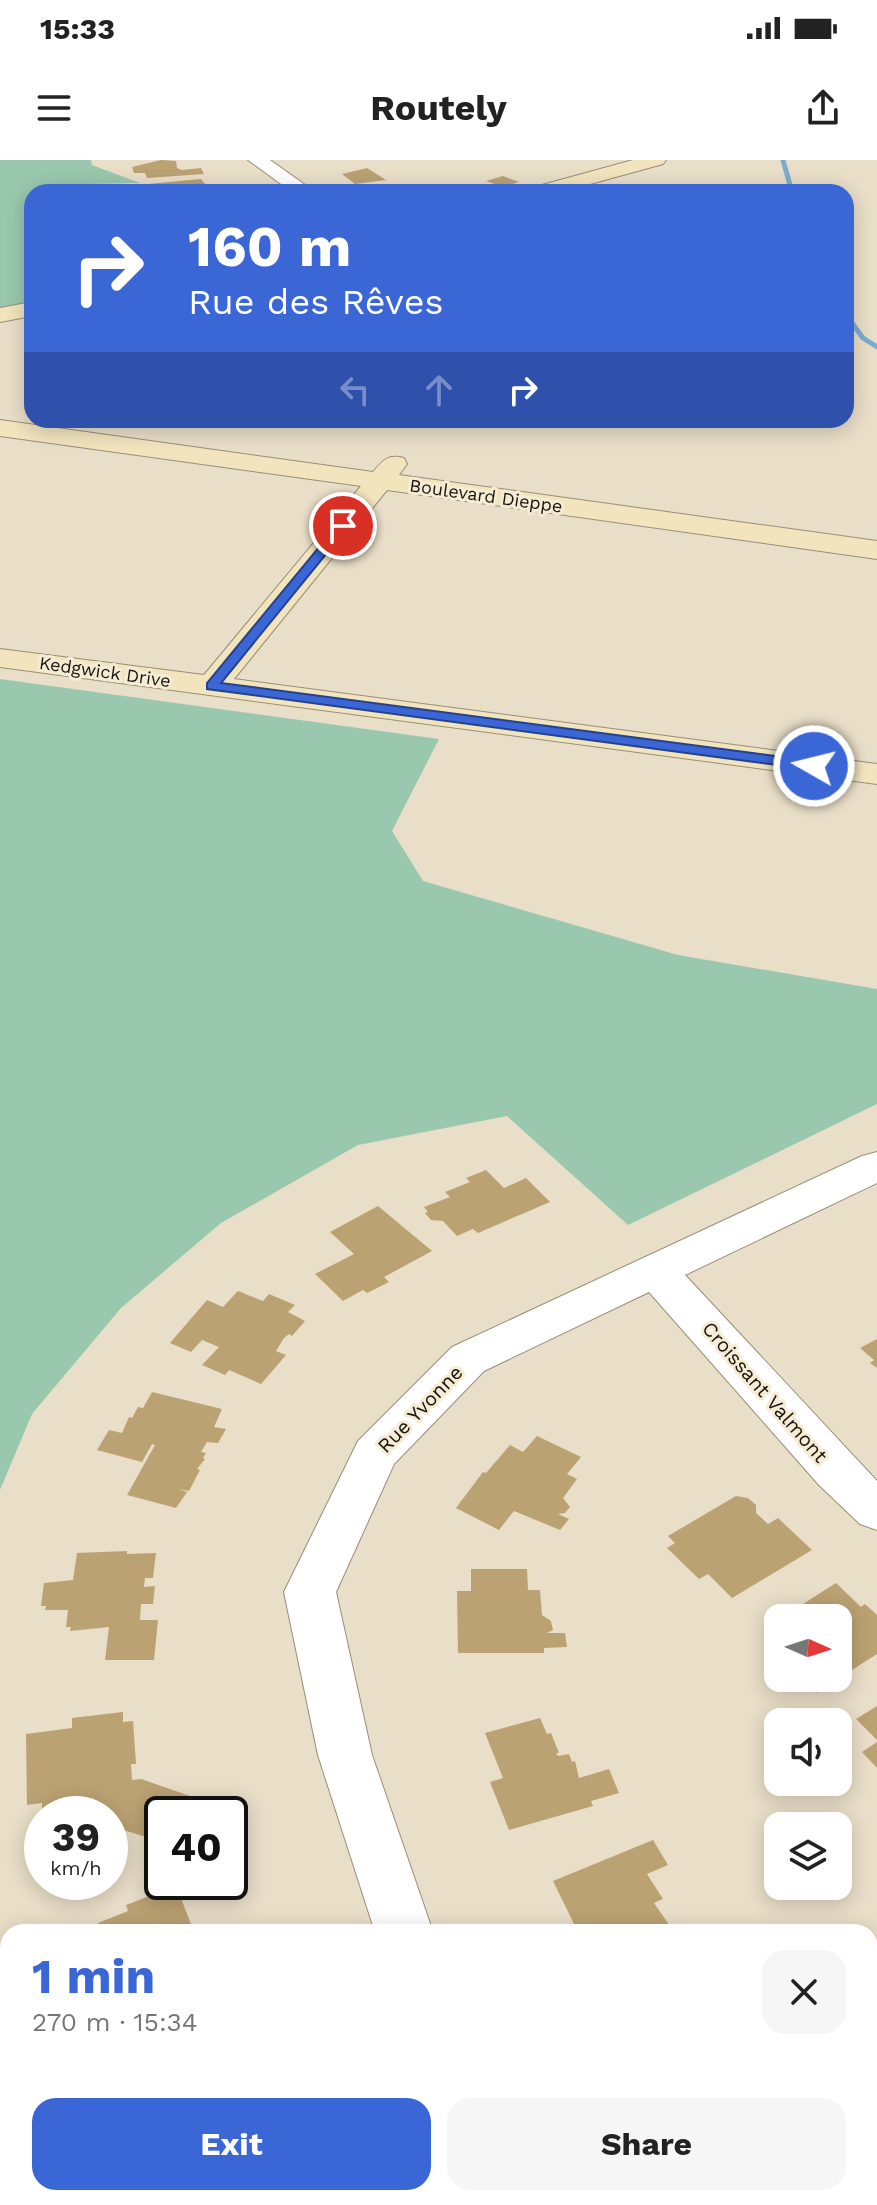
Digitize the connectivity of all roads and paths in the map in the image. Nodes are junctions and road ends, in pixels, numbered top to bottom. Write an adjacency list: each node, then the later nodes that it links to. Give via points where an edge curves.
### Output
1 (257, 160): 3 (street)
2 (656, 160): 4 (street)
3 (293, 184)
4 (568, 184)
5 (24, 310): 6 (street)
6 (0, 315)
7 (0, 428): 8 (street, Boulevard Dieppe)
8 (380, 481): 9 (street, Boulevard Dieppe); 11 (street)
9 (877, 550)
10 (0, 658): 11 (street, Kedgwick Drive)
11 (212, 686): 12 (street, Kedgwick Drive)
12 (877, 774)
13 (877, 1166): 14 (street, Rue Yvonne)
14 (653, 1271): 15 (street, Croissant Valmont); 16 (street, Rue Yvonne, via 468,1359 375,1454 310,1592 345,1755)
15 (877, 1511)
16 (401, 1924)

